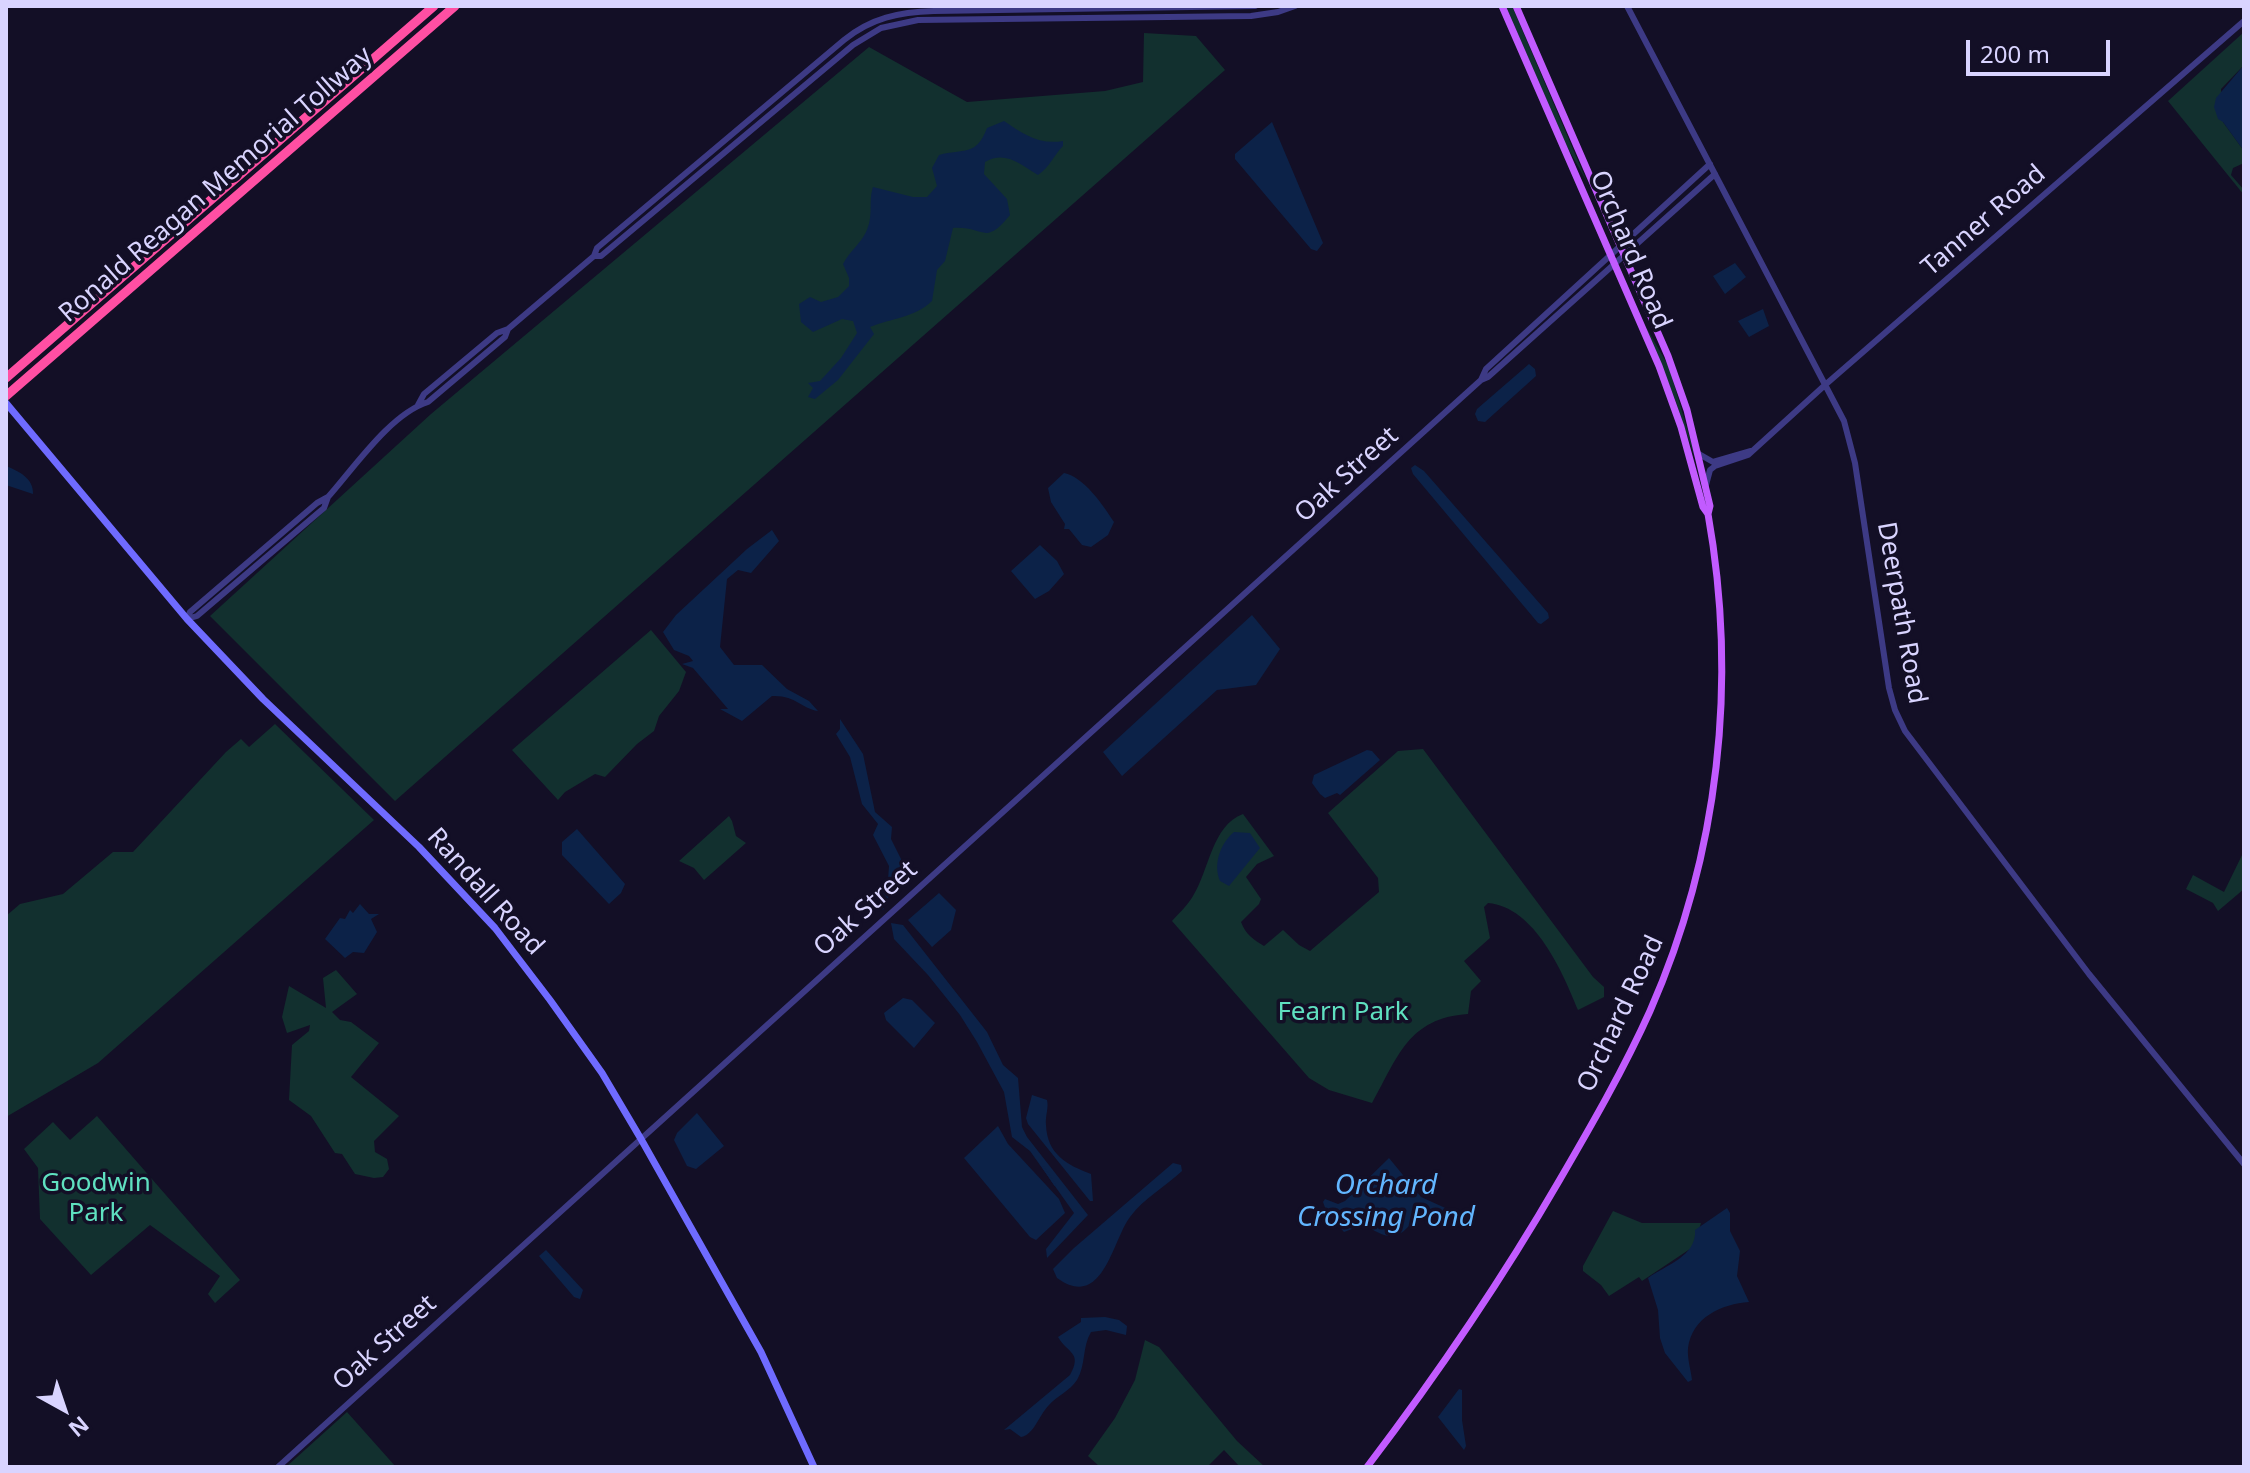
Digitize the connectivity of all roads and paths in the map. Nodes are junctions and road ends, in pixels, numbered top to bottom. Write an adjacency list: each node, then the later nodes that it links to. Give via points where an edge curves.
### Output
1 (434, 6): 16 (highway, Ronald Reagan Memorial Tollway)
2 (455, 6): 19 (highway, Ronald Reagan Memorial Tollway)
3 (1255, 6): 14 (street, via 925,11 881,18 844,40 597,248)
4 (1295, 6): 14 (street, via 1251,16 918,20 890,25 859,40 601,256)
5 (1502, 6): 12 (main road, Orchard Road)
6 (1516, 6): 11 (main road, Orchard Road)
7 (1627, 6): 9 (street, Deerpath Road)
8 (2244, 21): 18 (street, Tanner Road)
9 (1710, 164): 10 (street, Deerpath Road); 11 (street, Oak Street)
10 (1715, 174): 13 (street, Oak Street); 18 (street, Deerpath Road)
11 (1620, 246): 12 (street, Oak Street); 13 (main road, Orchard Road)
12 (1610, 254): 15 (main road, Orchard Road); 17 (street, Oak Street, via 1486,369)
13 (1624, 255): 15 (street, Oak Street); 22 (main road, Orchard Road, via 1668,356)
14 (594, 256): 25 (street, via 505,337 380,437 328,497)
15 (1615, 264): 17 (street, Oak Street); 24 (main road, Orchard Road, via 1676,411)
16 (6, 378)
17 (1481, 380): 26 (street, Oak Street)
18 (1825, 385): 21 (street, Tanner Road); 27 (street, Deerpath Road, via 1850,439 1889,688 1905,731 2089,974)
19 (6, 396)
20 (6, 403): 25 (main road, Randall Road)
21 (1751, 451): 22 (street, Tanner Road, via 1713,462); 23 (street, Tanner Road, via 1715,466)
22 (1699, 454): 23 (main road, Orchard Road)
23 (1706, 485): 24 (main road, Orchard Road)
24 (1708, 514): 30 (main road, Orchard Road, via 1721,621 1720,731 1703,852 1674,948 1632,1048 1529,1232 1466,1331)
25 (187, 619): 26 (main road, Randall Road, via 495,928 602,1073)
26 (641, 1139): 28 (street, Oak Street); 29 (main road, Randall Road, via 761,1352)
27 (2244, 1164)
28 (278, 1467)
29 (814, 1467)
30 (1367, 1467)

